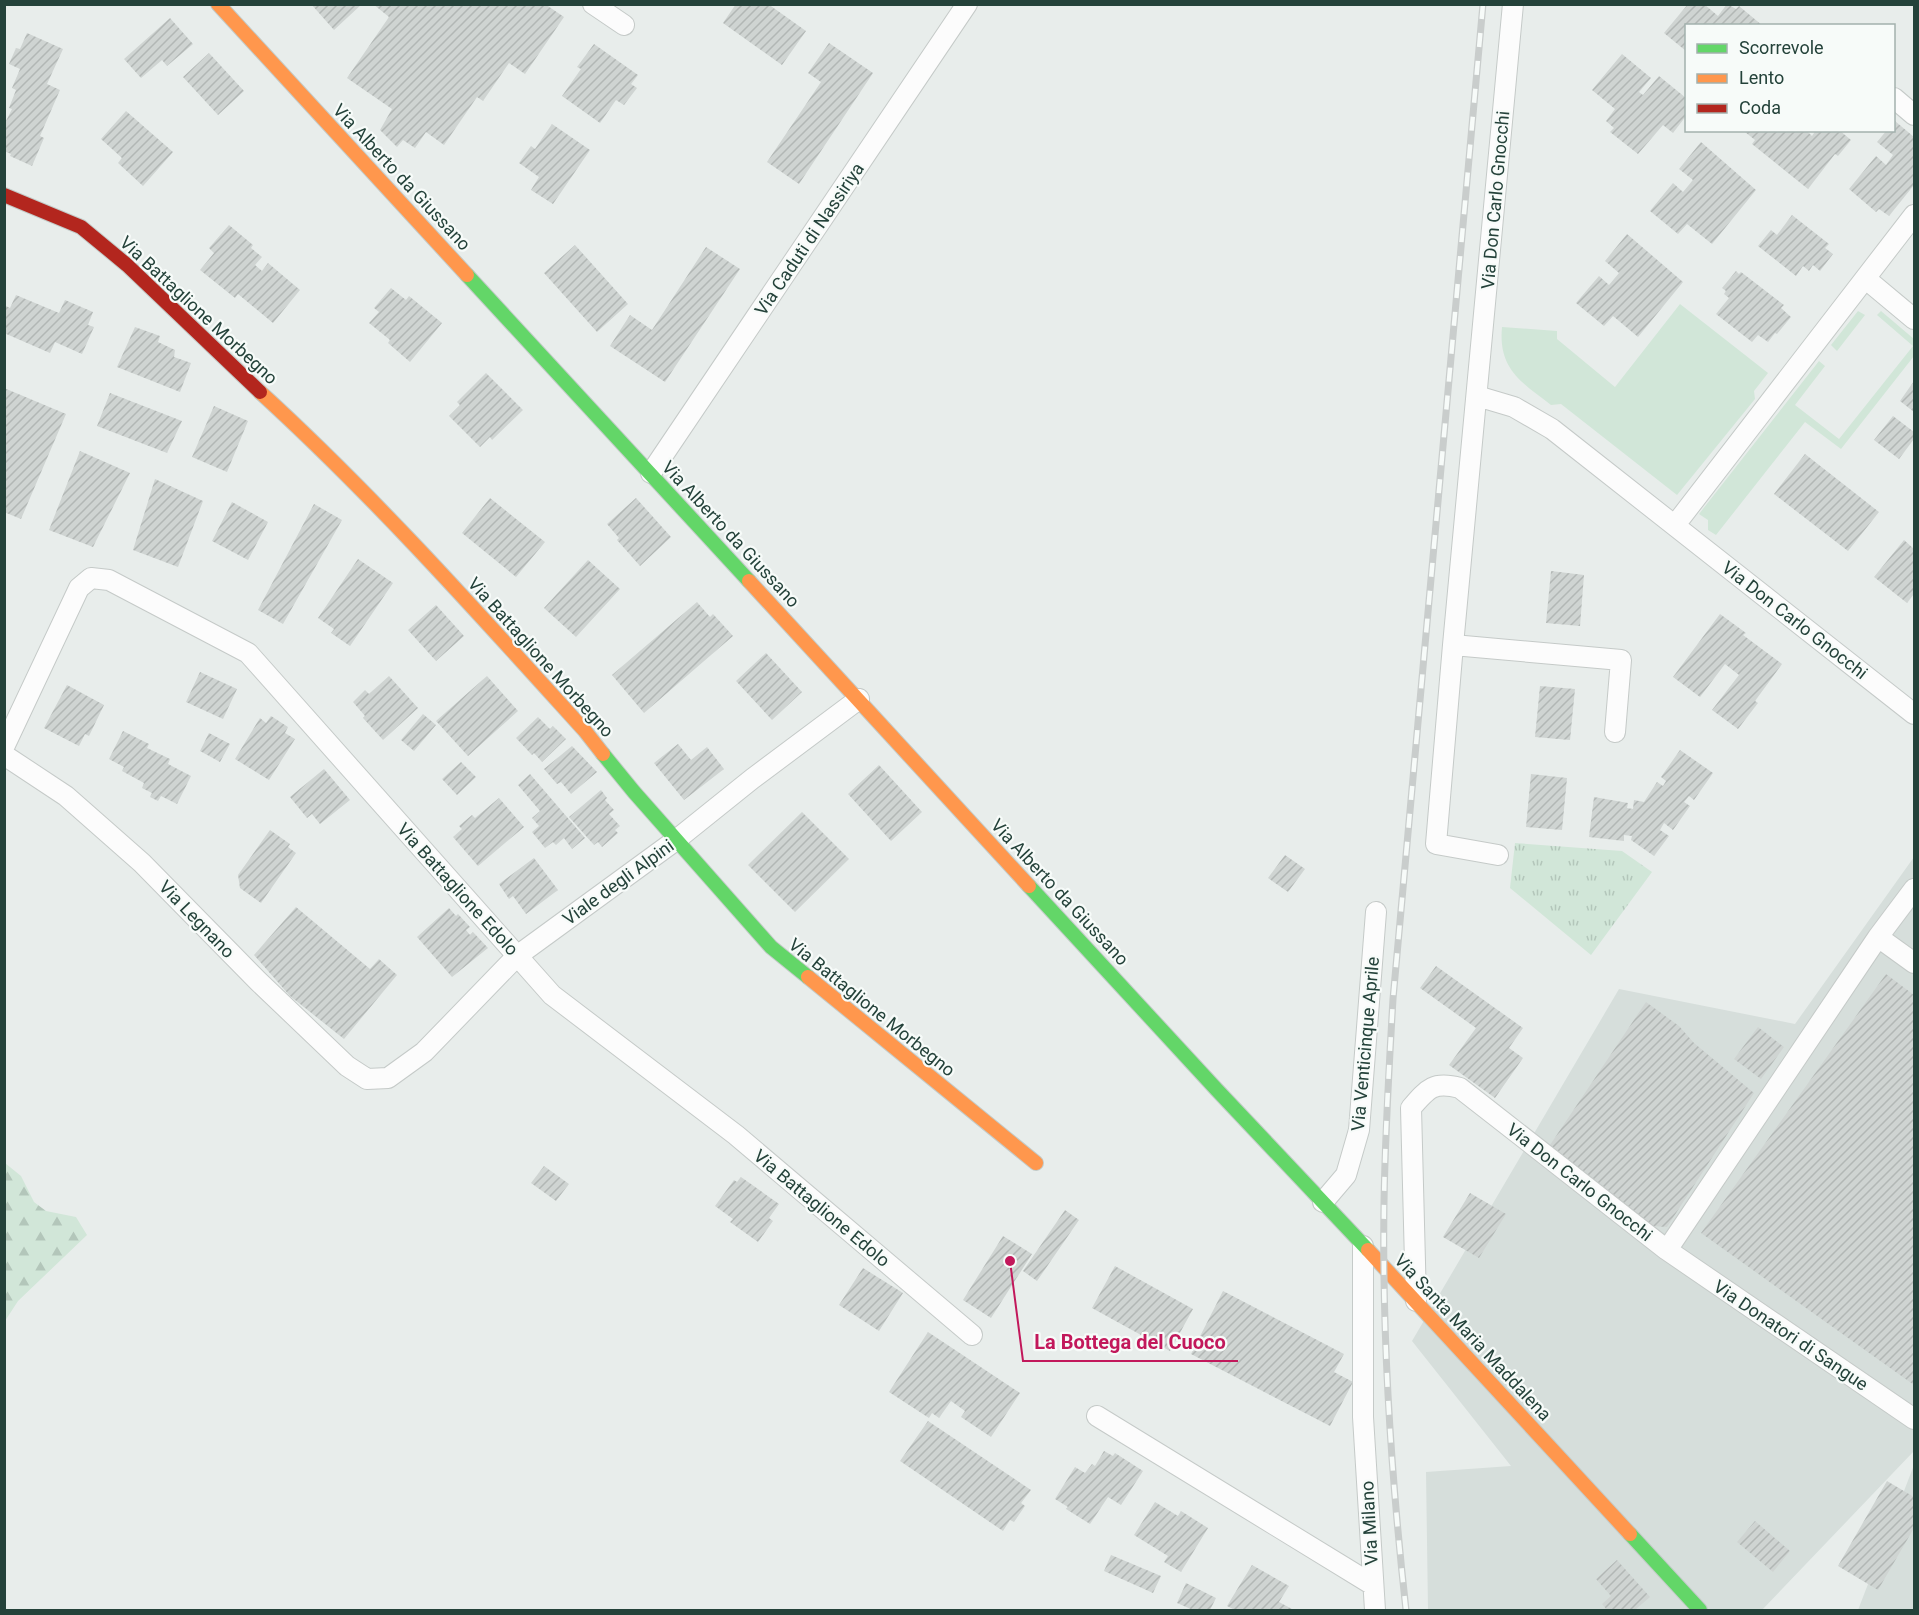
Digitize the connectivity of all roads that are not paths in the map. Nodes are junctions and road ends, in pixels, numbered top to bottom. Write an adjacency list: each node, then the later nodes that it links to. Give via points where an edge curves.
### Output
1 (592, 4): 5 (street)
2 (967, 4): 13 (street, Via Caduti di Nassiriya)
3 (1513, 4): 12 (street, Via Don Carlo Gnocchi)
4 (225, 7): 13 (street, Via Alberto da Giussano)
5 (624, 25)
6 (1895, 100): 7 (street)
7 (1914, 115)
8 (4, 195): 21 (street, Via Battaglione Morbegno, via 81,227 316,443 489,624)
9 (1914, 215): 10 (street)
10 (1866, 279): 11 (street); 14 (street)
11 (1914, 319)
12 (1477, 396): 14 (street, Via Don Carlo Gnocchi, via 1514,407 1542,423); 15 (street, Via Don Carlo Gnocchi)
13 (651, 473): 16 (street, Via Alberto da Giussano)
14 (1675, 525): 17 (street, Via Don Carlo Gnocchi)
15 (1453, 645): 18 (street, via 1621,660); 22 (street, Via Don Carlo Gnocchi, via 1436,844)
16 (859, 699): 21 (street, Viale degli Alpini); 29 (street, Via Alberto da Giussano)
17 (1914, 714)
18 (1615, 732)
19 (4, 747): 26 (street, Via Battaglione Edolo, via 79,588 91,578 109,580 248,653)
20 (4, 755): 28 (street, Via Legnano, via 66,796 142,863 347,1066 367,1079)
21 (676, 840): 26 (street, Viale degli Alpini); 30 (street, Via Battaglione Morbegno, via 771,947)
22 (1498, 855)
23 (1914, 889): 25 (street, Via Don Carlo Gnocchi)
24 (1376, 912): 31 (street, Via Venticinque Aprile, via 1359,1130 1346,1175)
25 (1878, 937): 27 (street); 33 (street, Via Don Carlo Gnocchi)
26 (517, 956): 28 (street, Viale degli Alpini, via 424,1052); 35 (street, Via Battaglione Edolo, via 552,994 736,1135)
27 (1914, 963)
28 (388, 1078)
29 (1217, 1089): 31 (street, Via Santa Maria Maddalena)
30 (1036, 1163)
31 (1323, 1202): 32 (street, Via Santa Maria Maddalena)
32 (1363, 1246): 34 (street, Via Santa Maria Maddalena); 38 (street, Via Milano, via 1363,1417)
33 (1667, 1250): 34 (street, Via Don Carlo Gnocchi, via 1460,1088 1443,1083 1426,1090 1411,1108); 37 (street, Via Donatori di Sangue)
34 (1416, 1301): 40 (street, Via Santa Maria Maddalena)
35 (972, 1335)
36 (1097, 1416): 38 (street, Via Milano)
37 (1914, 1419)
38 (1373, 1585): 39 (street)
39 (1375, 1611)
40 (1700, 1611)

